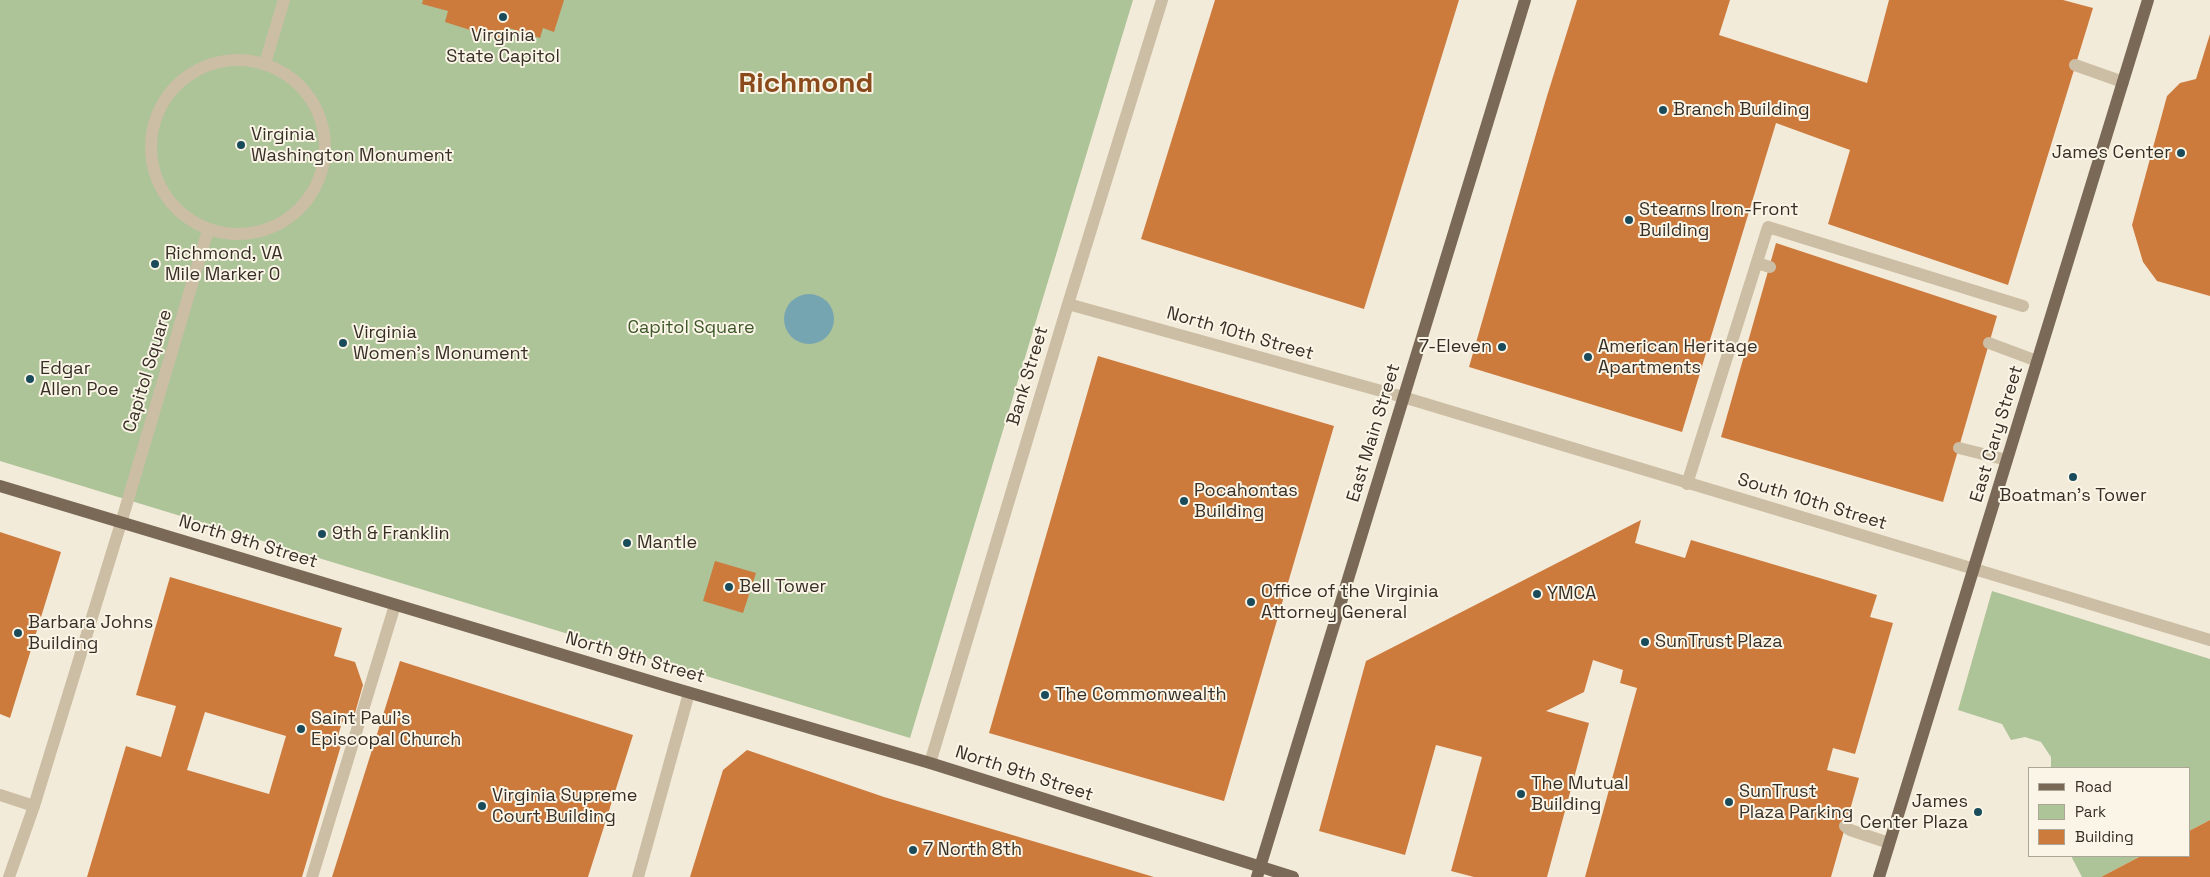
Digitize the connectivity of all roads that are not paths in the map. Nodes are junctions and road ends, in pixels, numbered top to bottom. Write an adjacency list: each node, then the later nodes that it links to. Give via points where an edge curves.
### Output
1 (284, 0): 5 (street)
2 (1162, 0): 11 (street, Bank Street)
3 (1525, 0): 15 (main road, East Main Street)
4 (2148, 0): 7 (main road, East Cary Street)
5 (264, 63): 8 (street, via 240,59 216,61 193,71 174,87 157,115 152,130 151,155 157,179 169,201 186,219); 8 (street, via 290,76 309,96 322,120 326,148 322,176 309,200 280,224 263,232 236,235)
6 (2075, 66): 7 (street)
7 (2123, 82): 14 (main road, East Cary Street)
8 (208, 230): 20 (street, Capitol Square)
9 (1757, 263): 10 (street); 12 (street, via 1768,227); 18 (street)
10 (1770, 267)
11 (1068, 304): 15 (street, North 10th Street); 25 (street, Bank Street)
12 (2023, 306)
13 (1989, 343): 14 (street)
14 (2037, 361): 17 (main road, East Cary Street)
15 (1403, 398): 18 (street, South 10th Street); 30 (main road, East Main Street)
16 (1959, 448): 17 (street)
17 (2007, 460): 21 (main road, East Cary Street)
18 (1687, 484): 21 (street, South 10th Street)
19 (0, 486): 20 (main road, North 9th Street)
20 (121, 523): 22 (main road, North 9th Street); 27 (street, Capitol Square)
21 (1974, 569): 23 (street, South 10th Street); 29 (main road, East Cary Street)
22 (395, 605): 24 (main road, North 9th Street); 32 (street)
23 (2210, 640)
24 (689, 693): 25 (main road, North 9th Street); 33 (street)
25 (930, 763): 30 (main road, North 9th Street)
26 (0, 795): 27 (street)
27 (34, 806): 31 (street, Capitol Square)
28 (1845, 826): 29 (street)
29 (1889, 844): 35 (main road, East Cary Street)
30 (1259, 872): 34 (main road, North 9th Street)
31 (8, 877)
32 (312, 877)
33 (638, 877)
34 (1293, 877)
35 (1879, 877)

